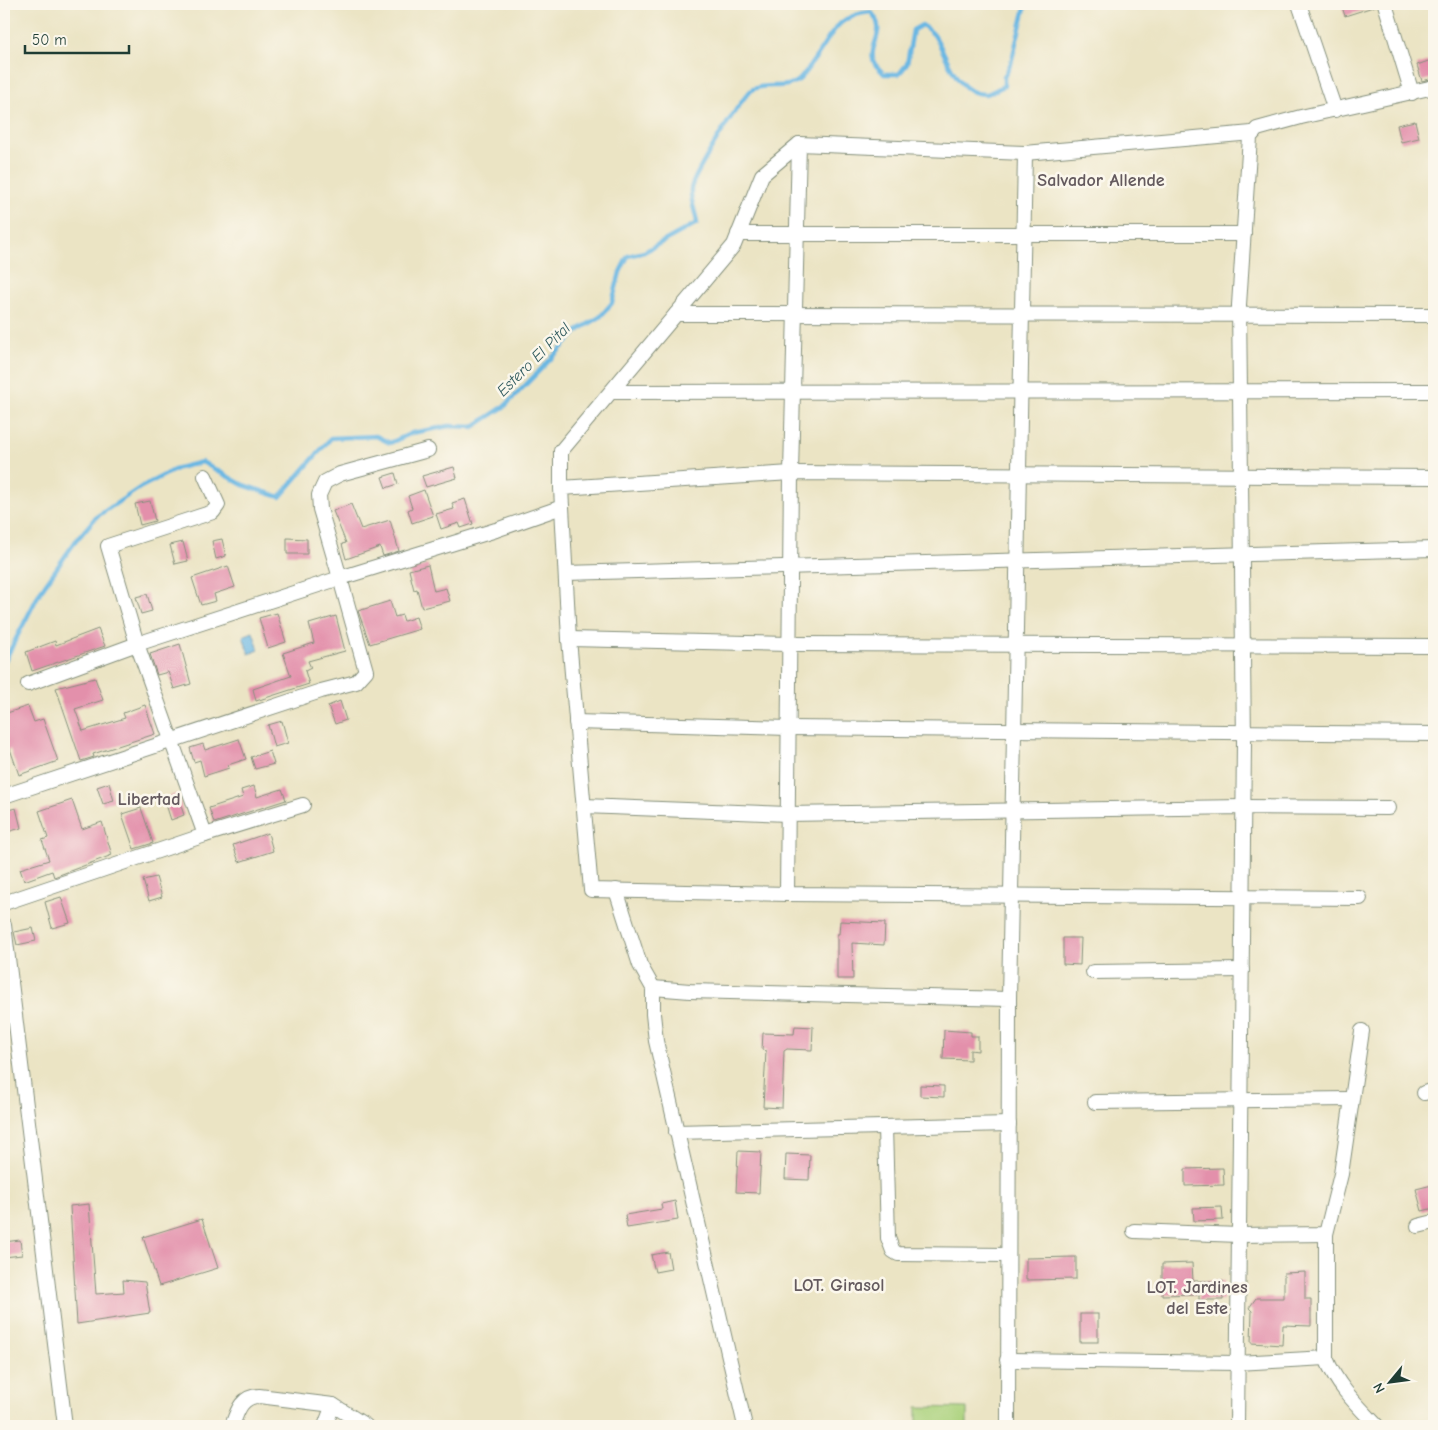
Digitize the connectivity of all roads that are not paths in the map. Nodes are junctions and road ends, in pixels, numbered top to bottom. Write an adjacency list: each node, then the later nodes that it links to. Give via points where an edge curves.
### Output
1 (1299, 4): 5 (street)
2 (1385, 4): 4 (street)
3 (1434, 87): 4 (street)
4 (1412, 93): 5 (street)
5 (1335, 110): 6 (street, via 1257,129)
6 (1252, 133): 8 (street); 11 (street)
7 (799, 144): 8 (street); 9 (street, via 762,175); 10 (street)
8 (1025, 153): 12 (street)
9 (738, 234): 10 (street); 13 (street, via 734,245)
10 (797, 234): 12 (street); 14 (street)
11 (1244, 234): 12 (street); 16 (street)
12 (1023, 235): 15 (street)
13 (676, 314): 14 (street); 22 (street)
14 (795, 314): 15 (street); 18 (street)
15 (1021, 314): 16 (street); 19 (street)
16 (1239, 315): 17 (street); 20 (street)
17 (1434, 315)
18 (793, 391): 19 (street); 22 (street); 24 (street)
19 (1019, 391): 20 (street); 25 (street)
20 (1240, 391): 21 (street); 27 (street)
21 (1434, 391)
22 (611, 392): 29 (street, via 561,451)
23 (428, 450): 36 (street, via 340,474 325,482 319,495 320,509)
24 (791, 473): 25 (street); 29 (street); 34 (street)
25 (1017, 474): 27 (street); 33 (street)
26 (205, 476): 38 (street, via 218,505 213,512 108,546)
27 (1242, 476): 28 (street); 32 (street)
28 (1434, 477)
29 (560, 488): 30 (street)
30 (562, 507): 35 (street); 36 (street)
31 (1434, 550): 32 (street)
32 (1243, 555): 33 (street); 41 (street)
33 (1016, 562): 34 (street); 40 (street)
34 (790, 568): 35 (street); 39 (street)
35 (566, 573): 37 (street)
36 (340, 578): 38 (street); 49 (street, via 366,671 360,679)
37 (569, 639): 39 (street); 44 (street)
38 (137, 644): 43 (street); 49 (street)
39 (789, 644): 40 (street); 45 (street)
40 (1014, 644): 41 (street); 46 (street)
41 (1244, 644): 42 (street); 47 (street)
42 (1434, 646)
43 (28, 684)
44 (576, 722): 45 (street); 52 (street)
45 (788, 728): 46 (street); 56 (street)
46 (1013, 730): 47 (street); 55 (street)
47 (1244, 732): 48 (street); 53 (street)
48 (1434, 734)
49 (171, 741): 50 (street); 57 (street)
50 (4, 796)
51 (303, 804): 57 (street)
52 (584, 806): 56 (street); 58 (street, via 592,890)
53 (1244, 807): 54 (street); 55 (street); 61 (street)
54 (1388, 808)
55 (1012, 811): 56 (street); 60 (street)
56 (787, 814): 59 (street)
57 (205, 835): 63 (street)
58 (616, 890): 59 (street); 67 (street, via 640,965)
59 (786, 894): 60 (street)
60 (1010, 894): 61 (street); 68 (street)
61 (1243, 897): 62 (street); 65 (street)
62 (1360, 898)
63 (4, 903)
64 (4, 925): 86 (street)
65 (1242, 970): 66 (street); 71 (street)
66 (1093, 972)
67 (653, 988): 68 (street); 75 (street, via 656,1041)
68 (1009, 999): 73 (street)
69 (1362, 1031): 70 (street)
70 (1352, 1099): 71 (street); 79 (street, via 1341,1174)
71 (1240, 1101): 72 (street); 80 (street)
72 (1095, 1102)
73 (1009, 1124): 74 (street); 81 (street)
74 (886, 1127): 75 (street); 81 (street, via 888,1238 893,1251 898,1254)
75 (676, 1132): 90 (street)
76 (1434, 1222): 77 (street)
77 (1418, 1226)
78 (1134, 1231): 80 (street)
79 (1326, 1234): 80 (street); 82 (street)
80 (1239, 1235): 84 (street)
81 (1008, 1255): 83 (street)
82 (1326, 1358): 84 (street); 93 (street, via 1343,1389)
83 (1007, 1360): 84 (street); 91 (street)
84 (1237, 1363): 92 (street)
85 (333, 1405): 87 (street, via 252,1396 238,1409); 88 (street); 89 (street)
86 (65, 1426)
87 (232, 1426)
88 (325, 1426)
89 (366, 1426)
90 (745, 1426)
91 (1008, 1426)
92 (1237, 1426)
93 (1377, 1426)

